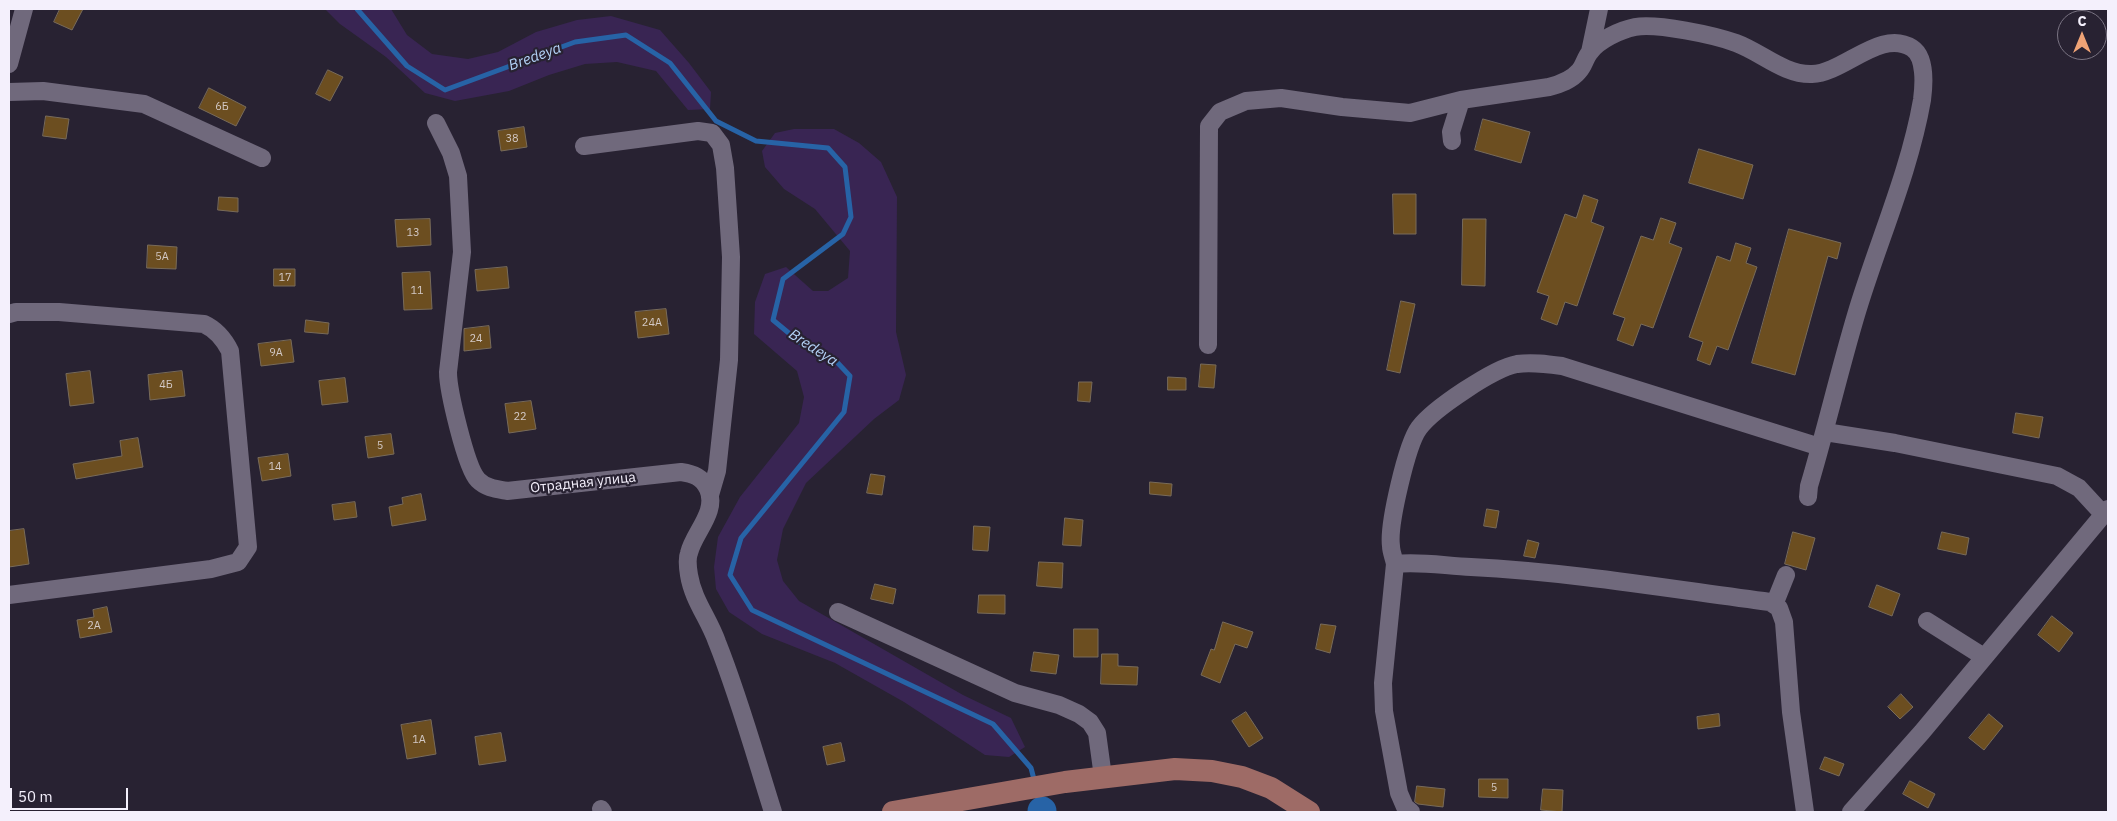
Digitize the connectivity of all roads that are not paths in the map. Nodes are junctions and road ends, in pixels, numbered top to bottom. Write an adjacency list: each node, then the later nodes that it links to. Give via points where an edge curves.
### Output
1 (24, 9): 4 (street)
2 (1599, 9): 3 (street)
3 (1590, 52): 6 (street, via 1579,72 1563,83); 13 (street, via 1606,38 1634,27 1657,26 1737,43 1801,74 1825,71 1886,42 1898,42 1913,48 1920,59 1924,74 1922,99 1909,157 1856,315)
4 (9, 64)
5 (9, 92): 10 (street, via 42,92 144,104)
6 (1461, 100): 8 (street, via 1451,132); 12 (street, via 1410,113 1281,98 1246,101 1220,112 1209,126)
7 (436, 123): 14 (street, Отрадная улица, via 452,153 459,186 462,252 448,386 470,465 477,479 488,487 507,491 681,472 696,475 704,481)
8 (1452, 141)
9 (584, 146): 14 (street, via 698,131 712,133 721,145 731,257 729,360 717,471)
10 (262, 158)
11 (9, 314): 19 (street, via 59,312 204,324 213,328 230,351 248,547 238,562 211,569)
12 (1208, 345)
13 (1822, 440): 15 (street); 16 (street, via 1896,443 2057,476 2079,488); 17 (street, via 1562,366 1538,362 1515,364 1491,374 1431,415 1418,429 1408,451 1391,529 1390,545)
14 (710, 495): 25 (street, via 708,512 688,553 689,575 697,602 717,640)
15 (1808, 497)
16 (2106, 511): 23 (street)
17 (1395, 564): 20 (street, via 1515,569); 28 (street, via 1383,683 1384,711 1399,793)
18 (1786, 575): 20 (street)
19 (9, 595)
20 (1774, 605): 29 (street, via 1779,608 1784,622 1793,727)
21 (838, 612): 24 (street, via 1015,693 1079,714 1097,733)
22 (1927, 620): 23 (street)
23 (1984, 656): 30 (street)
24 (1103, 777): 26 (main road); 27 (main road, via 1175,769 1212,771 1242,777 1271,788)
25 (773, 812)
26 (893, 812)
27 (1310, 812)
28 (1411, 812)
29 (1805, 812)
30 (1851, 812)

